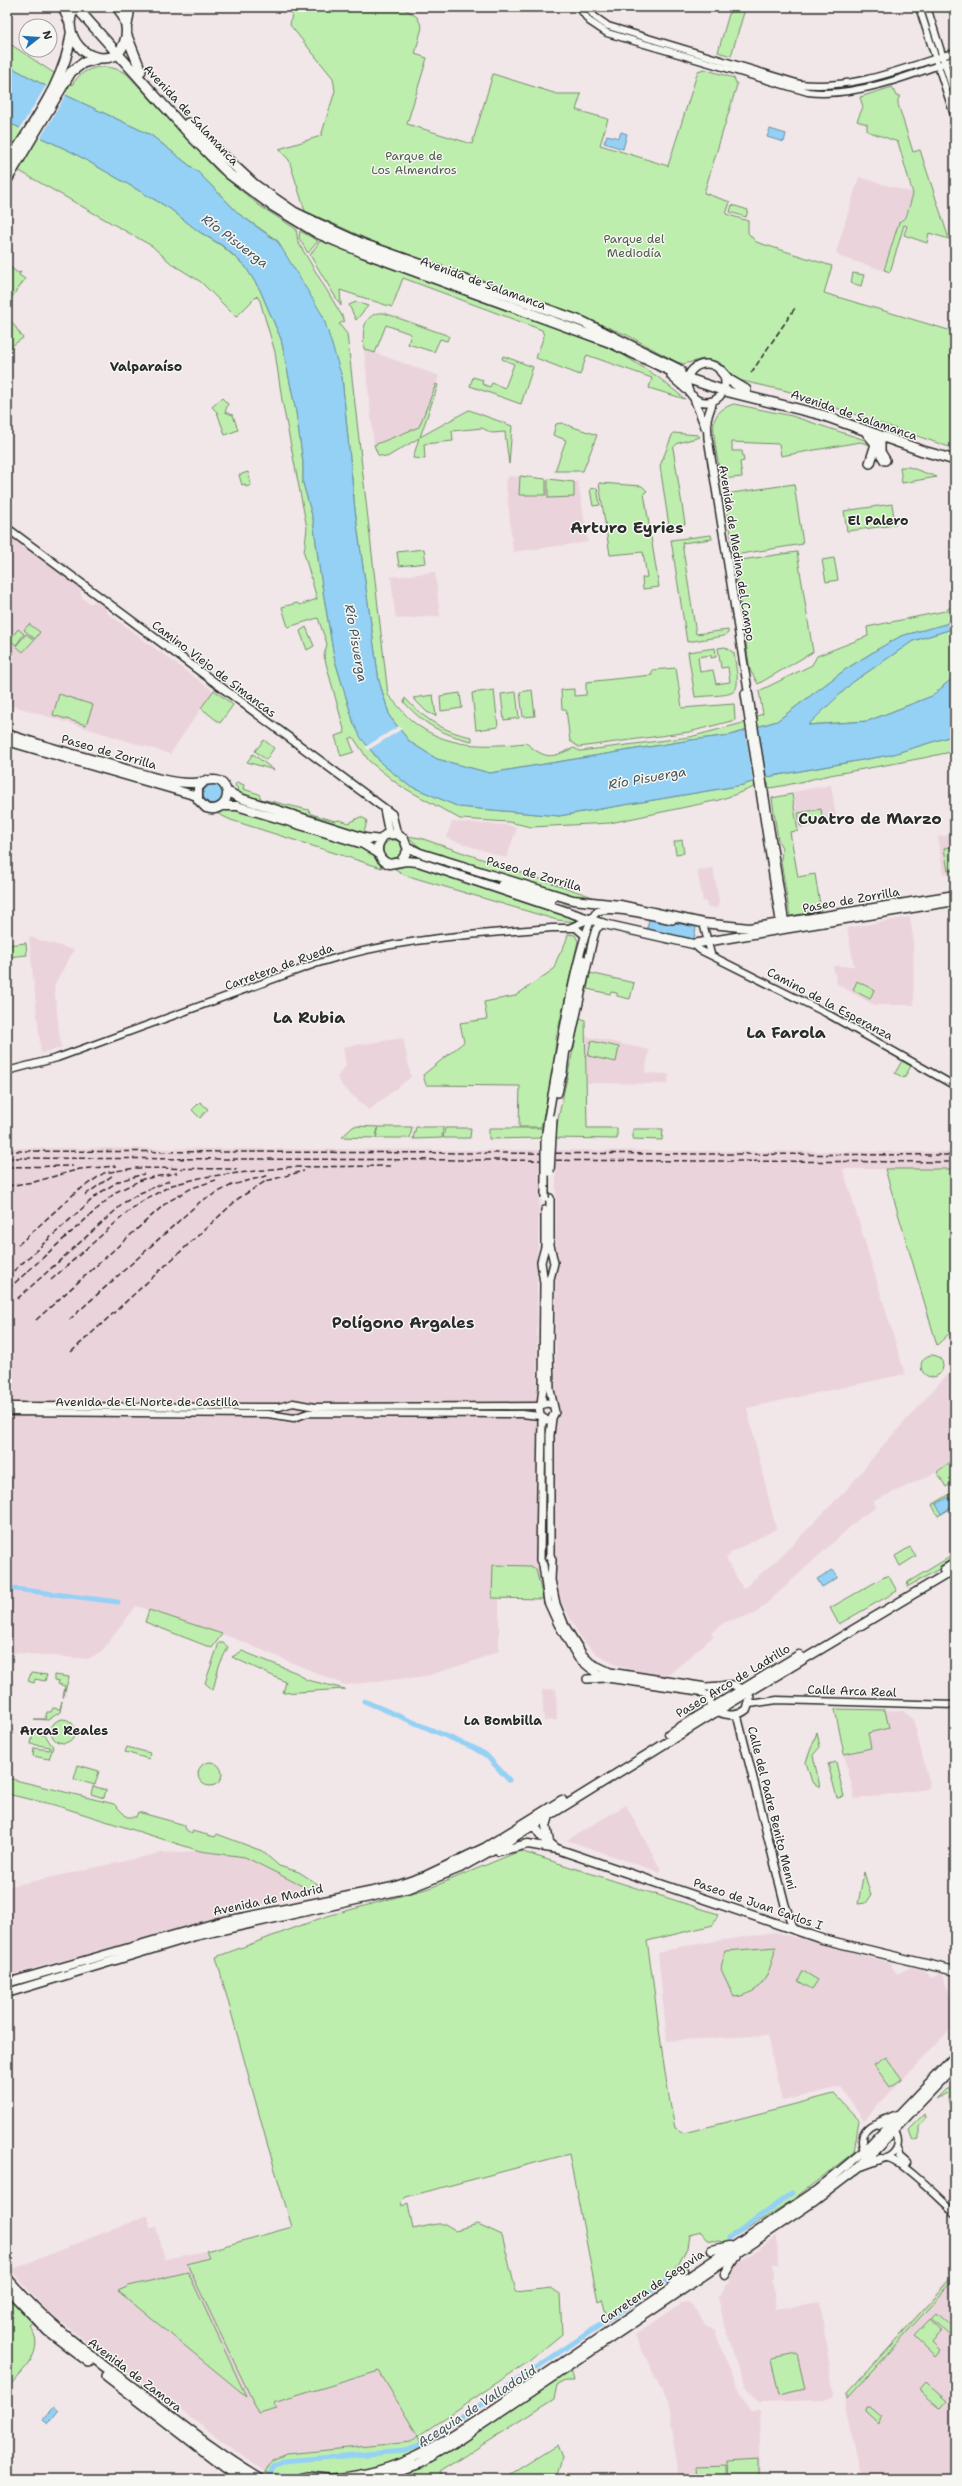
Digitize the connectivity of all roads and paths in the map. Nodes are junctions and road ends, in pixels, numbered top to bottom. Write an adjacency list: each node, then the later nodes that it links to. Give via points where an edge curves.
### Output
1 (63, 7): 10 (highway)
2 (76, 7): 10 (highway); 15 (highway, Avenida de Salamanca)
3 (84, 7): 15 (highway, Avenida de Salamanca)
4 (117, 7): 11 (highway)
5 (130, 7): 11 (highway)
6 (579, 7): 14 (street, via 586,18 601,29)
7 (587, 7): 14 (street, via 608,26)
8 (919, 7): 19 (street)
9 (926, 7): 17 (street)
10 (69, 21): 12 (highway)
11 (127, 25): 13 (highway)
12 (71, 34): 18 (highway, via 80,49); 24 (highway)
13 (127, 36): 15 (highway); 23 (highway)
14 (626, 36): 19 (street, via 815,86 860,82); 22 (street, via 795,90 817,93 867,87)
15 (120, 52): 18 (highway, via 108,58); 23 (highway, Avenida de Salamanca); 29 (highway, Avenida de Salamanca, via 191,136 229,174 292,218 362,252 582,331 621,347)
16 (955, 52): 17 (street)
17 (942, 56): 19 (street); 21 (street)
18 (100, 58): 24 (highway, via 76,68)
19 (936, 58): 22 (street)
20 (955, 59): 21 (street)
21 (945, 63): 22 (street); 25 (street)
22 (938, 65): 26 (street)
23 (141, 71): 31 (highway, Avenida de Salamanca, via 229,164 294,212 363,244 583,322)
24 (63, 78): 27 (highway); 28 (highway)
25 (955, 96)
26 (955, 118)
27 (7, 166)
28 (7, 180)
29 (663, 369): 31 (highway, Avenida de Salamanca); 34 (highway)
30 (721, 371): 31 (main road, via 704,365 698,366); 32 (main road); 33 (highway, via 729,380)
31 (688, 376): 32 (highway, Avenida de Salamanca); 34 (main road, Avenida de Medina del Campo)
32 (725, 388): 33 (highway, Avenida de Salamanca); 35 (main road); 36 (highway, Avenida de Salamanca, via 791,406)
33 (746, 390): 37 (highway, Avenida de Salamanca, via 797,401)
34 (690, 392): 35 (main road); 38 (main road, Avenida de Medina del Campo)
35 (713, 401): 38 (main road, Avenida de Medina del Campo, via 707,419)
36 (864, 431): 37 (highway, Avenida de Salamanca); 42 (highway, via 876,444)
37 (881, 437): 39 (highway, Avenida de Salamanca); 40 (highway, via 880,452); 41 (highway, Avenida de Salamanca)
38 (708, 438): 62 (main road, Avenida de Medina del Campo)
39 (955, 454)
40 (885, 460)
41 (955, 460)
42 (870, 463)
43 (7, 528): 50 (main road, Camino Viejo de Simancas, via 392,814)
44 (7, 734): 46 (main road, Paseo de Zorrilla, via 156,778 191,783)
45 (7, 741): 48 (main road, Paseo de Zorrilla)
46 (206, 780): 47 (main road, Paseo de Zorrilla, via 218,780); 48 (main road, via 198,788)
47 (228, 791): 49 (main road); 51 (main road, Paseo de Zorrilla, via 240,798 365,838)
48 (197, 796): 49 (main road, Paseo de Zorrilla, via 200,804 206,808 214,810)
49 (223, 806): 53 (main road, Paseo de Zorrilla, via 237,806 363,844)
50 (393, 834): 51 (main road); 52 (main road, via 404,839)
51 (381, 840): 53 (main road)
52 (411, 849): 54 (main road); 56 (main road, via 422,856); 59 (main road, Paseo de Zorrilla, via 573,900 620,905)
53 (378, 853): 54 (main road, Paseo de Zorrilla, via 386,863 395,864)
54 (401, 861): 58 (main road, Paseo de Zorrilla, via 418,862)
55 (955, 895): 62 (main road, Paseo de Zorrilla)
56 (550, 900)
57 (955, 901): 62 (main road, Paseo de Zorrilla)
58 (590, 919): 59 (main road, Paseo de Zorrilla, via 597,911 611,910); 60 (main road, Paseo de Zorrilla); 63 (street, Carretera de Rueda); 64 (main road)
59 (680, 919): 61 (main road, Paseo de Zorrilla)
60 (603, 923): 66 (main road, Paseo de Zorrilla); 70 (main road, via 596,929 593,939)
61 (703, 923): 62 (main road, Paseo de Zorrilla, via 749,928); 65 (street)
62 (782, 926): 65 (main road, Paseo de Zorrilla)
63 (569, 928): 64 (street, Carretera de Rueda, via 576,928); 69 (street, Carretera de Rueda, via 431,938 389,944 315,964 57,1058)
64 (584, 935): 72 (main road, via 565,1024)
65 (708, 942): 66 (main road, Paseo de Zorrilla); 67 (street)
66 (693, 944): 67 (street, Camino de la Esperanza)
67 (711, 954): 71 (street, Camino de la Esperanza, via 826,1013)
68 (583, 960): 70 (main road, via 569,1023)
69 (7, 1071)
70 (562, 1075): 72 (main road)
71 (955, 1086)
72 (550, 1118): 73 (main road, bridge)
73 (548, 1198): 74 (main road); 75 (main road)
74 (552, 1258): 75 (main road, via 547,1256); 76 (main road)
75 (543, 1263): 76 (main road, via 548,1269); 81 (main road, via 543,1387)
76 (553, 1267): 77 (main road, via 550,1286 549,1350)
77 (552, 1404): 81 (main road); 86 (main road, via 555,1412)
78 (7, 1406): 79 (street, Avenida de El Norte de Castilla)
79 (287, 1406): 80 (street, Avenida de El Norte de Castilla, via 292,1403); 83 (street)
80 (299, 1406): 81 (street, Avenida de El Norte de Castilla); 84 (street)
81 (540, 1406): 85 (main road)
82 (7, 1412): 83 (street, Avenida de El Norte de Castilla)
83 (288, 1415): 84 (street, Avenida de El Norte de Castilla, via 294,1418)
84 (299, 1415): 85 (street, Avenida de El Norte de Castilla, via 516,1414)
85 (541, 1417): 86 (main road); 87 (main road)
86 (552, 1418): 87 (main road)
87 (546, 1555): 89 (main road, via 552,1559); 89 (main road, via 540,1560)
88 (955, 1563): 95 (main road, Paseo Arco de Ladrillo)
89 (547, 1564): 91 (main road, via 548,1602 558,1624 578,1658)
90 (955, 1569): 95 (main road, Paseo Arco de Ladrillo)
91 (598, 1672): 92 (main road); 94 (main road, via 706,1687)
92 (607, 1678): 93 (main road); 96 (main road, via 699,1691)
93 (587, 1679)
94 (721, 1686): 95 (main road, via 734,1685); 96 (main road, via 715,1689)
95 (746, 1690): 97 (main road); 99 (main road, Paseo Arco de Ladrillo)
96 (710, 1697): 99 (main road)
97 (750, 1704): 98 (street, Calle Arca Real, via 777,1700); 100 (main road)
98 (955, 1705)
99 (714, 1710): 100 (main road); 101 (main road, Paseo Arco de Ladrillo); 102 (main road, Paseo Arco de Ladrillo)
100 (737, 1715): 107 (main road, Calle del Padre Benito Menni, via 786,1908)
101 (549, 1816): 102 (main road, Paseo Arco de Ladrillo); 103 (main road, via 546,1826)
102 (530, 1824): 103 (main road, Paseo de Juan Carlos I); 106 (main road, Avenida de Madrid, via 476,1860); 109 (main road, Avenida de Madrid, via 457,1863 393,1887 216,1923)
103 (550, 1842): 105 (main road, Paseo de Juan Carlos I)
104 (507, 1847): 105 (main road, Paseo de Juan Carlos I, via 528,1844); 106 (main road, Avenida de Madrid, via 451,1876)
105 (557, 1849): 107 (main road, Paseo de Juan Carlos I)
106 (433, 1880): 110 (main road, Avenida de Madrid, via 381,1895 195,1936)
107 (794, 1930): 108 (main road, Paseo de Juan Carlos I)
108 (955, 1971)
109 (7, 1984)
110 (7, 1993)
111 (955, 2056): 113 (main road, Carretera de Segovia)
112 (955, 2066): 115 (main road, Carretera de Segovia)
113 (903, 2111): 114 (main road); 115 (main road, Carretera de Segovia)
114 (879, 2123): 115 (street); 117 (street, via 871,2126 864,2136)
115 (892, 2128): 116 (street, via 898,2136); 117 (main road, Carretera de Segovia)
116 (898, 2148): 118 (street); 120 (street, via 902,2159)
117 (867, 2154): 118 (street); 119 (main road, Carretera de Segovia); 122 (main road, Carretera de Segovia)
118 (884, 2158): 119 (main road); 121 (street, via 894,2159 906,2168)
119 (858, 2167): 122 (main road, Carretera de Segovia, via 813,2202)
120 (955, 2208)
121 (955, 2213)
122 (739, 2247): 123 (main road); 125 (main road); 129 (main road, Carretera de Segovia); 130 (main road, Carretera de Segovia)
123 (712, 2250)
124 (683, 2270): 129 (main road)
125 (725, 2275)
126 (7, 2278): 131 (highway, Avenida de Zamora)
127 (7, 2288): 131 (highway, Avenida de Zamora)
128 (695, 2290): 130 (main road)
129 (666, 2292): 142 (main road, Carretera de Segovia, via 446,2440 415,2458 380,2472)
130 (675, 2295): 143 (main road, Carretera de Segovia, via 450,2446 419,2464)
131 (40, 2319): 132 (highway); 133 (highway); 136 (highway, Avenida de Zamora)
132 (57, 2323)
133 (47, 2337)
134 (77, 2337): 136 (highway)
135 (66, 2351): 136 (highway)
136 (86, 2356): 137 (highway, Avenida de Zamora); 140 (highway, Avenida de Zamora, via 221,2455)
137 (225, 2467): 138 (highway); 139 (highway, Avenida de Zamora)
138 (240, 2479)
139 (246, 2479)
140 (260, 2479)
141 (300, 2479): 142 (highway)
142 (327, 2479)
143 (376, 2479)

